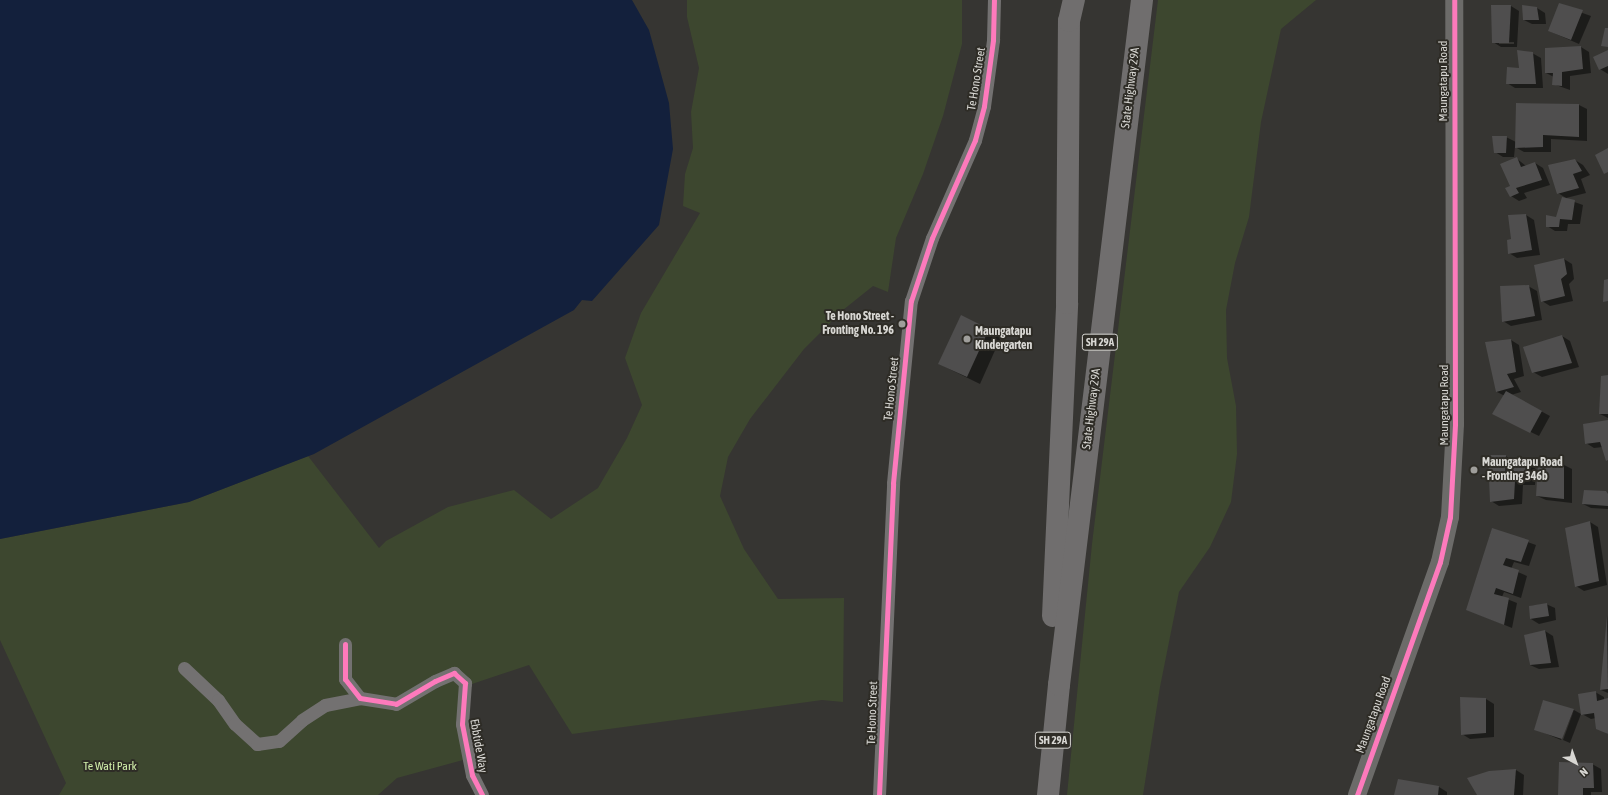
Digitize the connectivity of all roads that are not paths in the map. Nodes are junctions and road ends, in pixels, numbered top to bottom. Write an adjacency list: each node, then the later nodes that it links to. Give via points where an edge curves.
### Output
1 (994, 0): 12 (street, Te Hono Street, via 993,40 984,106 975,140 932,238 911,301 892,483)
2 (1063, 0): 6 (highway, SH 29A)
3 (1074, 0): 6 (highway, SH 29A)
4 (1142, 0): 9 (highway, State Highway 29A / SH 29A)
5 (1454, 0): 14 (street, Maungatapu Road, via 1455,471 1450,517 1440,562)
6 (1069, 21): 9 (highway, SH 29A, via 1066,311 1052,640)
7 (345, 644): 10 (street, via 345,679)
8 (184, 668): 10 (street, Ebbtide Way, via 218,700 235,724 257,744 279,741 302,720 325,705)
9 (1058, 685): 13 (highway, State Highway 29A / SH 29A)
10 (360, 698): 11 (street, Ebbtide Way, via 396,704 454,673 465,682 462,724 472,775)
11 (482, 795)
12 (879, 795)
13 (1048, 795)
14 (1357, 795)

